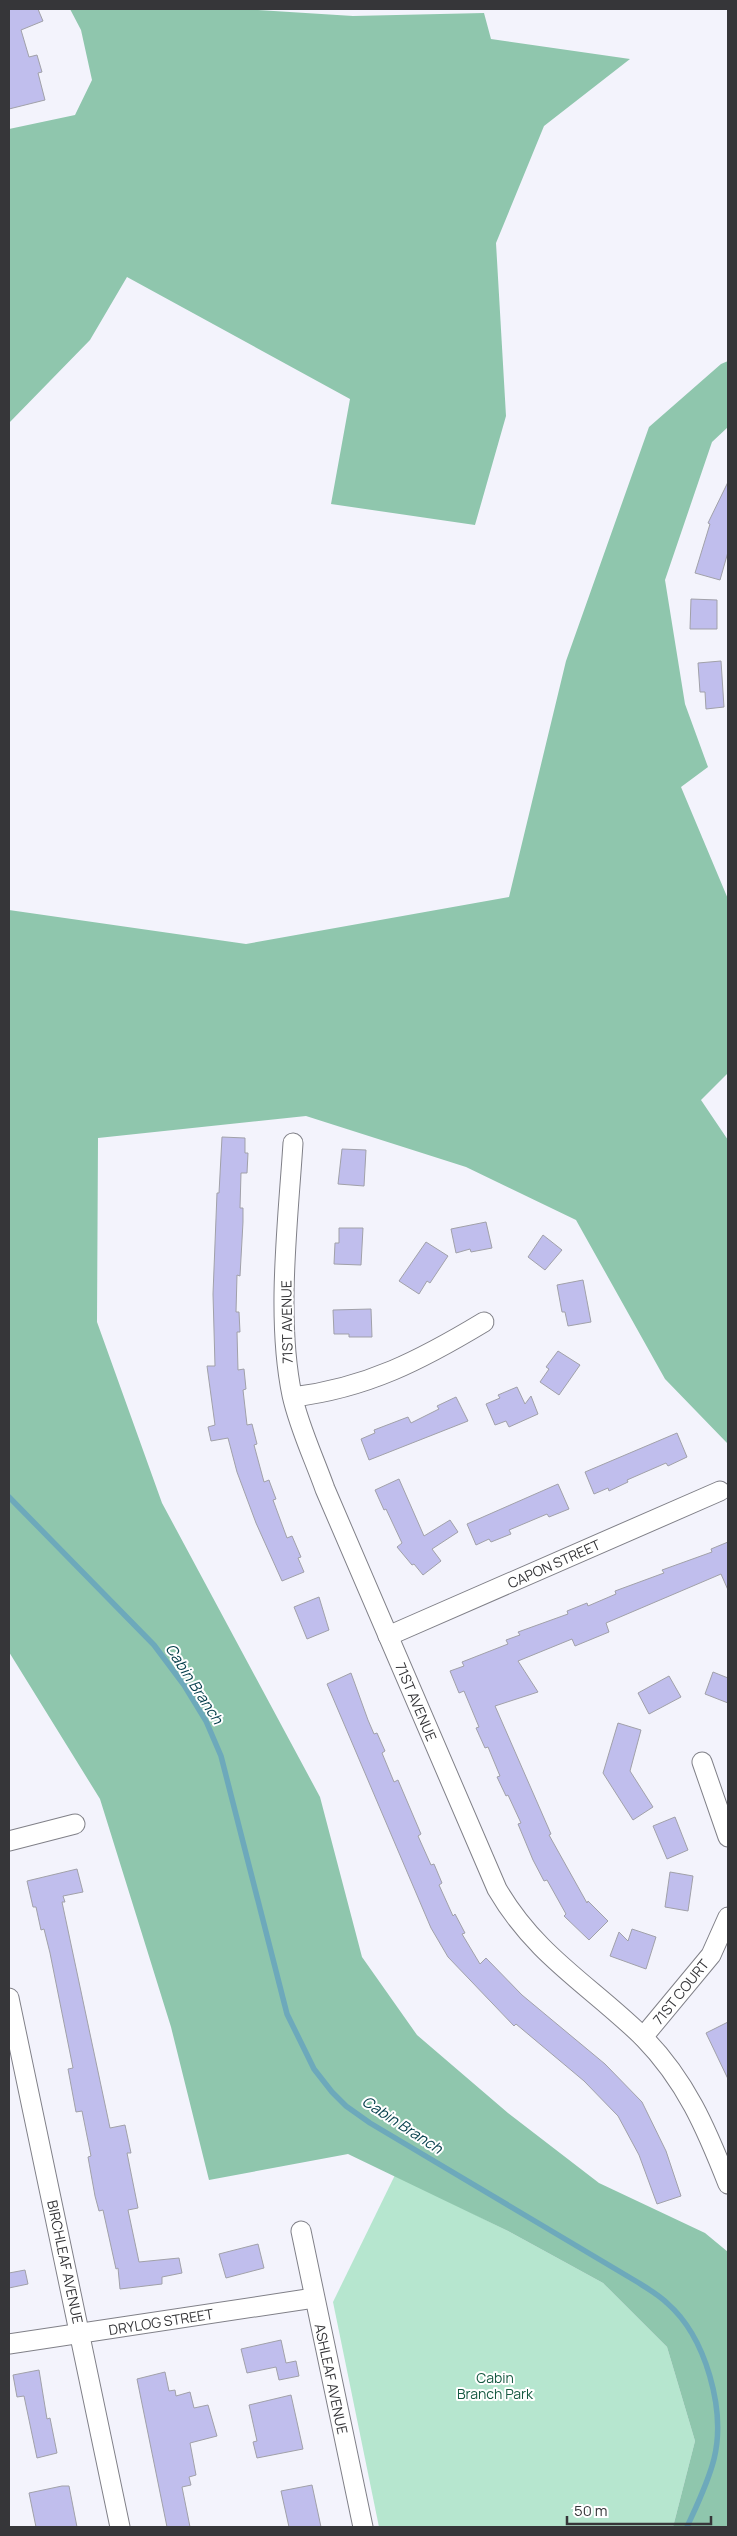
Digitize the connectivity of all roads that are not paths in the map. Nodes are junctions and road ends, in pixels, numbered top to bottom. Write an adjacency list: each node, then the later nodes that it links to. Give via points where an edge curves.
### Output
1 (293, 1143): 3 (street, 71ST AVENUE, via 285,1316)
2 (484, 1322): 3 (street, via 384,1376 324,1393)
3 (292, 1397): 5 (street, 71ST AVENUE, via 325,1489)
4 (720, 1491): 5 (street, CAPON STREET)
5 (388, 1636): 12 (street, 71ST AVENUE, via 507,1906 545,1952)
6 (702, 1762): 8 (street)
7 (75, 1824): 9 (street)
8 (728, 1838)
9 (9, 1841)
10 (728, 1917): 12 (street, 71ST COURT, via 711,1955)
11 (9, 1998): 16 (street, BIRCHLEAF AVENUE)
12 (643, 2037): 13 (street, 71ST AVENUE, via 693,2101)
13 (728, 2184)
14 (301, 2231): 15 (street, ASHLEAF AVENUE)
15 (314, 2298): 16 (street, DRYLOG STREET); 19 (street, ASHLEAF AVENUE)
16 (80, 2335): 17 (street, DRYLOG STREET); 18 (street, BIRCHLEAF AVENUE)
17 (9, 2344)
18 (120, 2527)
19 (363, 2527)

